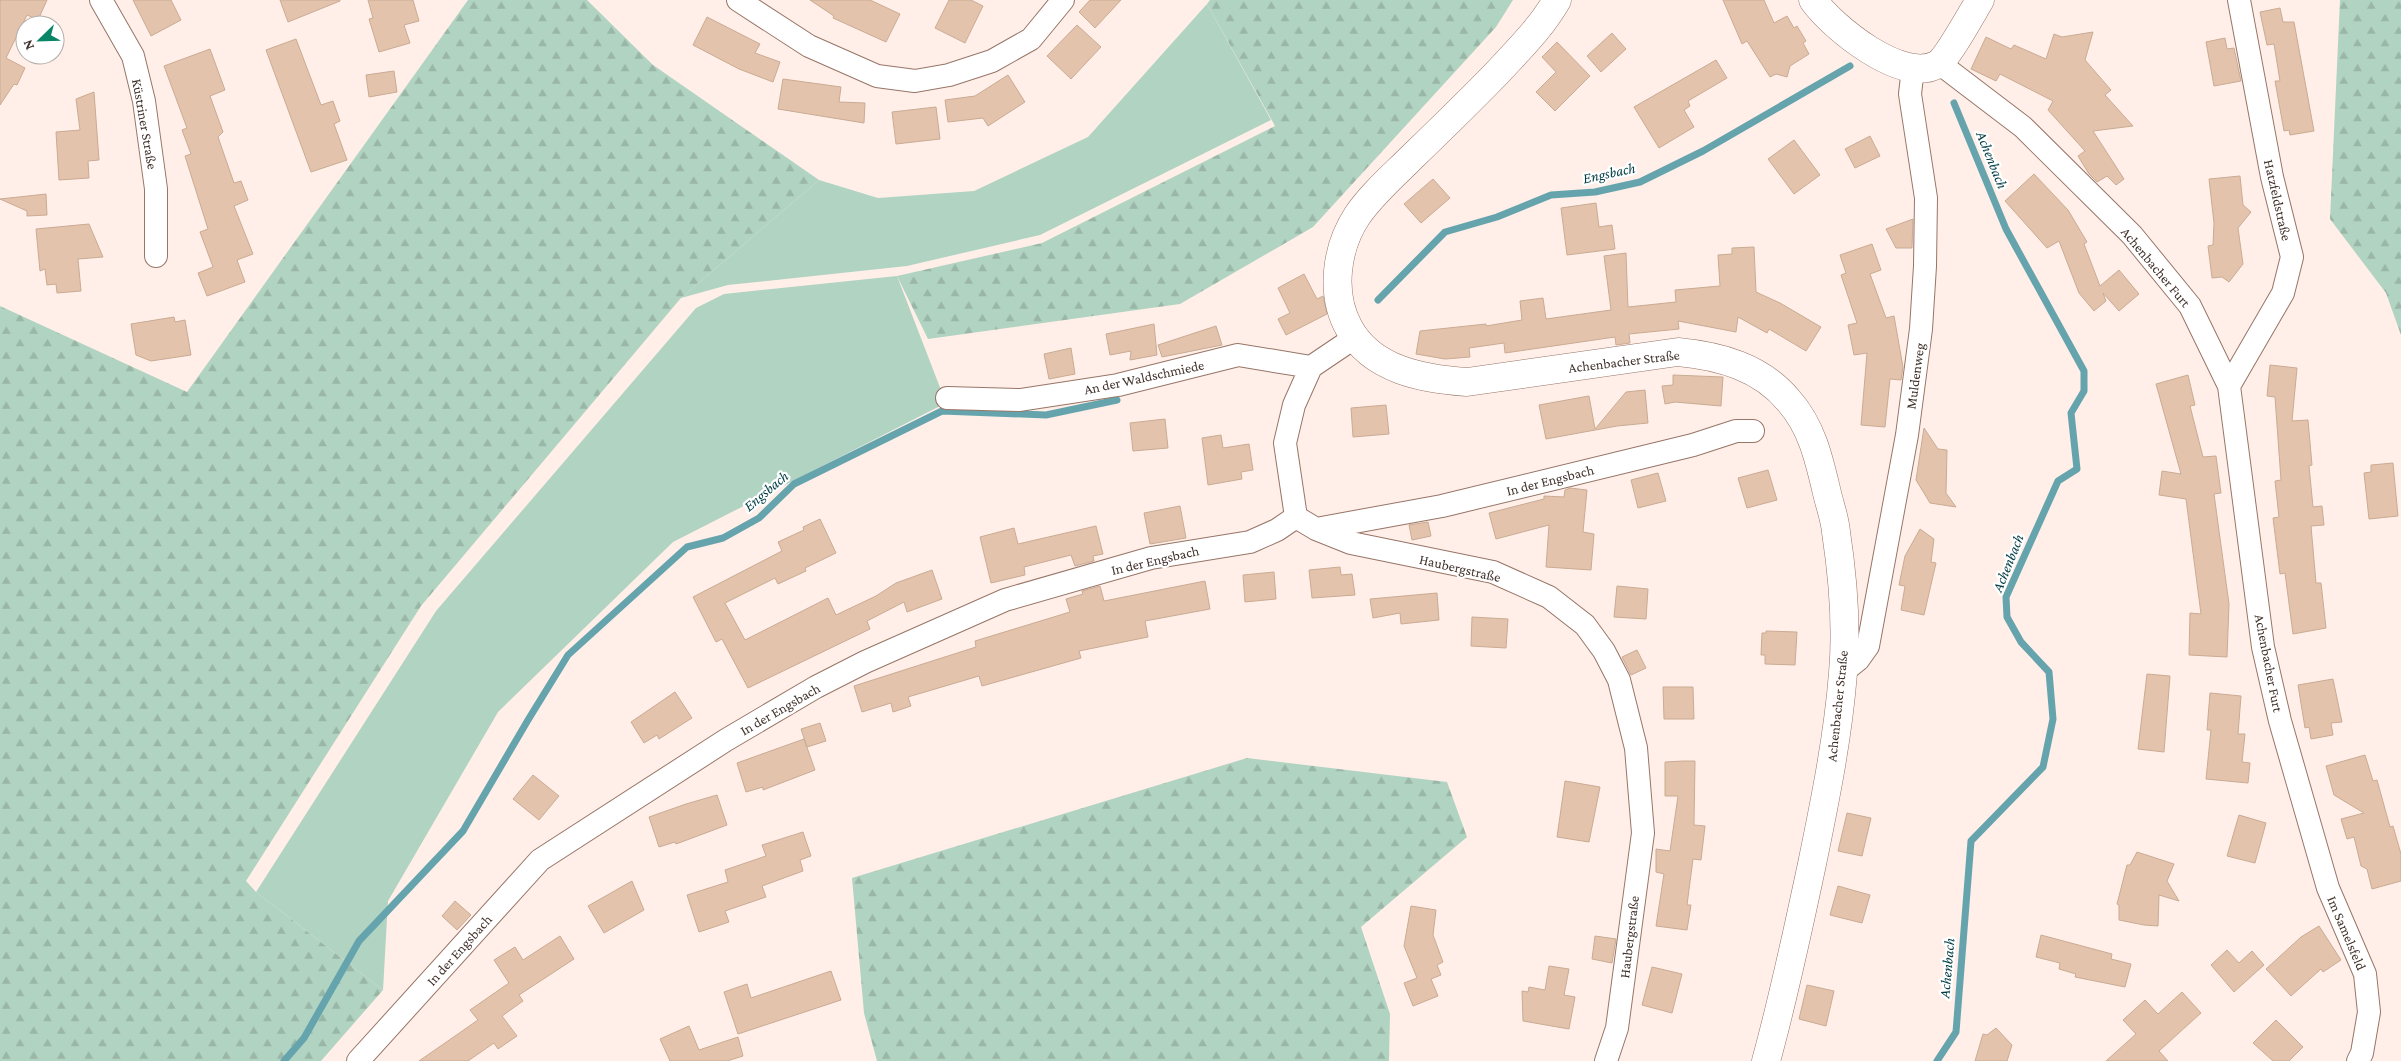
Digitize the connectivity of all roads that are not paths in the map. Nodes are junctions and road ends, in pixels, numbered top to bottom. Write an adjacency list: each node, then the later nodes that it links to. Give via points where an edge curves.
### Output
1 (101, 0): 9 (street, Küstriner Straße, via 132,56 144,101 156,189)
2 (738, 0): 3 (street, via 809,46 876,76 915,81 992,61 1030,39)
3 (1062, 0)
4 (1557, 0): 10 (main road, Achenbacher Straße, via 1537,31 1357,216 1342,248 1337,285 1339,304)
5 (1813, 0): 8 (main road, Achenbacher Furt, via 1863,47)
6 (1980, 0): 8 (main road)
7 (2239, 0): 12 (street, Hatzfeldstraße, via 2272,177 2292,257 2283,293)
8 (1926, 66): 12 (street, Achenbacher Furt, via 2023,127 2132,235 2190,306); 17 (street, Muldenweg, via 1910,94 1926,198 1921,329 1907,435 1868,646)
9 (156, 256)
10 (1354, 338): 11 (street); 17 (main road, Achenbacher Straße, via 1374,357 1433,380 1467,382 1678,352 1727,360 1766,380 1788,399 1801,416 1816,447 1836,530 1844,627)
11 (1310, 367): 13 (street, An der Waldschmiede, via 1238,355 1118,385 1020,400); 15 (street, via 1294,406 1285,443)
12 (2229, 386): 18 (street, Achenbacher Furt, via 2263,647)
13 (947, 398)
14 (1753, 431): 16 (street, In der Engsbach, via 1736,431 1693,445 1442,506)
15 (1296, 517): 16 (street, Haubergstraße); 19 (street, In der Engsbach, via 1278,530 1250,542 1151,558 1005,600 816,687 726,740 540,860)
16 (1316, 529): 20 (street, Haubergstraße, via 1351,543 1493,572 1549,597 1585,625 1604,652 1619,680 1636,748 1643,833 1617,1028)
17 (1843, 672): 21 (main road, Achenbacher Straße, via 1823,808 1786,988)
18 (2320, 866): 22 (street, Im Samelsfeld, via 2365,974 2369,1012)
19 (358, 1061)
20 (1606, 1061)
21 (1766, 1061)
22 (2358, 1061)

